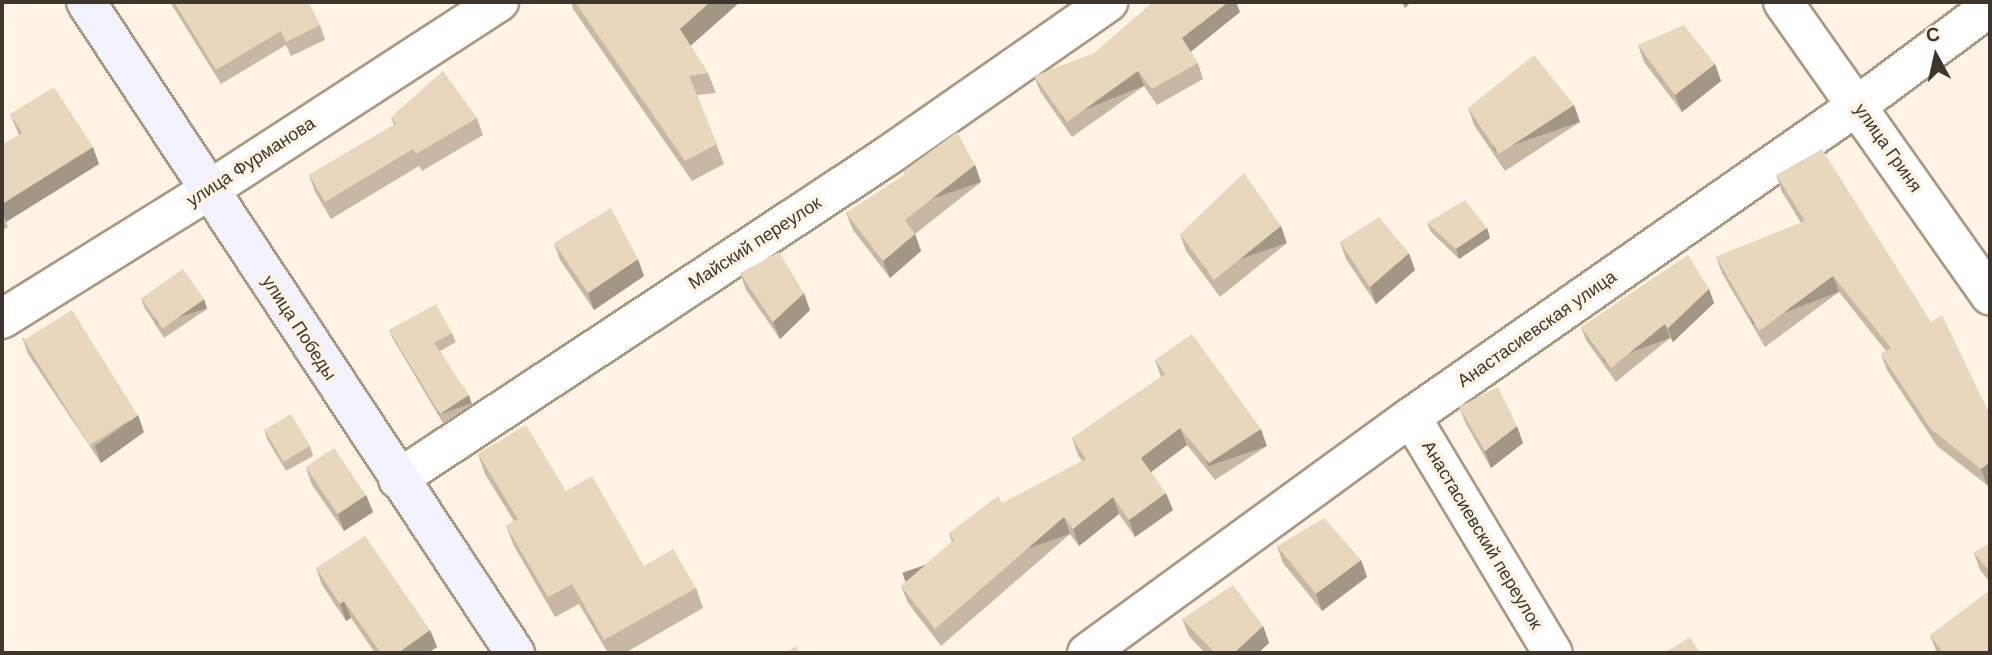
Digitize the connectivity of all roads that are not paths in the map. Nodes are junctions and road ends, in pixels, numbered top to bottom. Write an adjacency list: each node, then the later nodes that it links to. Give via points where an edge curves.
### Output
1 (86, 2): 7 (street, улица Победы)
2 (499, 2): 7 (street, улица Фурманова)
3 (1108, 2): 11 (street, Майский переулок, via 886,156)
4 (1783, 2): 6 (street, улица Гриня)
5 (1990, 7): 6 (street, Анастасиевская улица)
6 (1858, 105): 8 (street, улица Гриня); 10 (street, Анастасиевская улица)
7 (209, 190): 9 (street, улица Фурманова); 11 (street, улица Победы)
8 (1990, 295)
9 (2, 319)
10 (1411, 417): 13 (street, Анастасиевская улица); 14 (street, Анастасиевский переулок)
11 (398, 479): 12 (street, улица Победы)
12 (515, 653)
13 (1087, 653)
14 (1553, 653)

